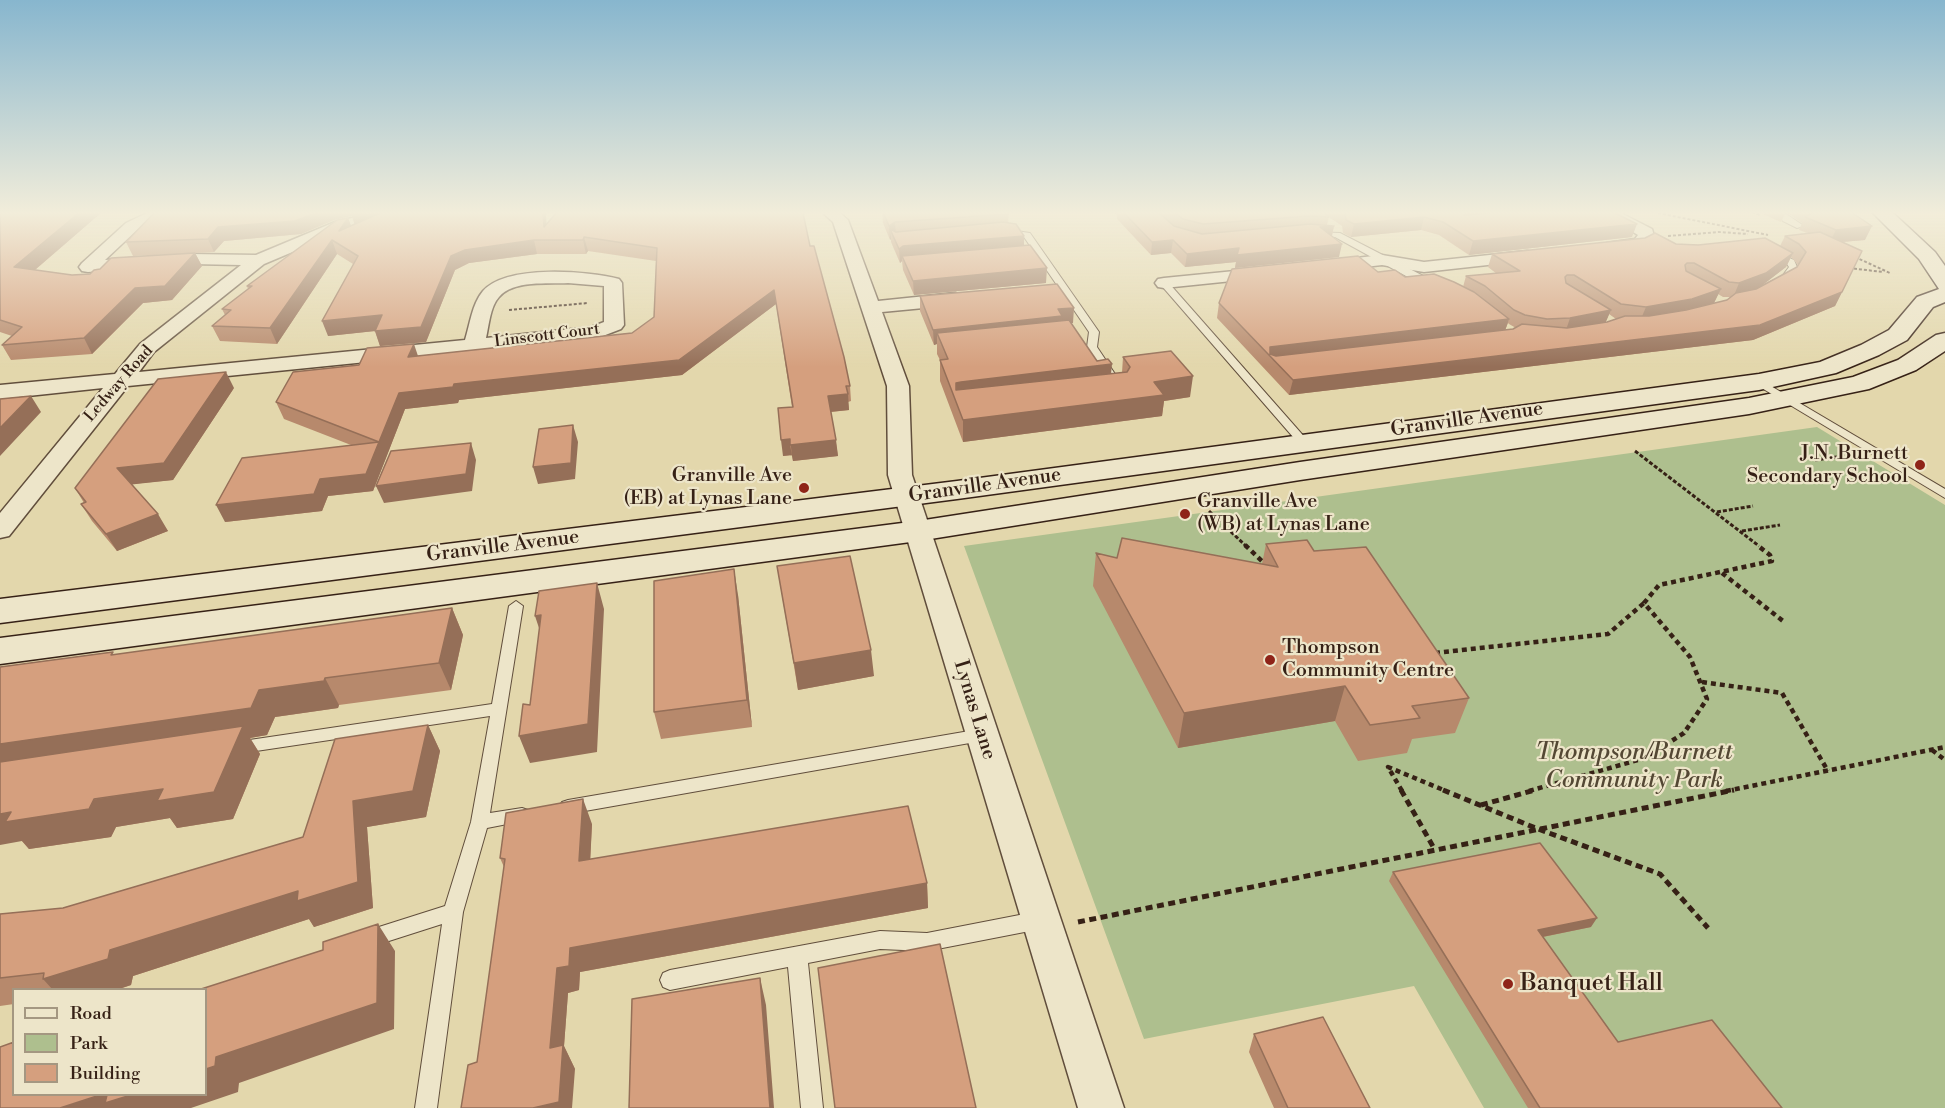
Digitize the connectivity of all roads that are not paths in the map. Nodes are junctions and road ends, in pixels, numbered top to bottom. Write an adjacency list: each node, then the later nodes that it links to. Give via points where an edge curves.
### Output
1 (92, 264): 2 (street, via 88,267)
2 (130, 264)
3 (253, 264): 25 (street, Ledway Road, via 147,348)
4 (856, 264): 21 (street, Lynas Lane)
5 (1048, 264): 16 (lane)
6 (1352, 264): 12 (street)
7 (1390, 264): 15 (lane)
8 (1404, 264): 9 (street, via 1424,267)
9 (1454, 264)
10 (1792, 264): 17 (lane, via 1786,277)
11 (1938, 264): 18 (main road)
12 (1317, 268)
13 (1281, 271): 14 (street)
14 (1164, 283): 29 (lane)
15 (1439, 285)
16 (1065, 289): 19 (street); 24 (lane, via 1092,347)
17 (1767, 289)
18 (1945, 290): 26 (main road, Granville Avenue, via 1925,302 1898,335 1870,350 1827,368)
19 (1041, 291)
20 (972, 298): 21 (street)
21 (872, 307): 31 (street, Lynas Lane, via 898,386 900,475)
22 (1945, 340): 28 (main road, Granville Avenue, via 1907,365 1870,380)
23 (474, 344): 23 (street, Linscott Court, via 490,294 502,286 585,278 613,283 614,323 608,329); 25 (street, Linscott Court)
24 (1115, 380)
25 (120, 381): 27 (street, Linscott Court); 32 (street, Ledway Road)
26 (1759, 382): 28 (lane); 29 (main road, Granville Avenue)
27 (0, 392)
28 (1789, 400): 30 (lane); 33 (main road, Granville Avenue)
29 (1304, 443): 31 (main road, Granville Avenue)
30 (1945, 494)
31 (907, 496): 33 (street, Lynas Lane); 35 (main road, Granville Avenue)
32 (0, 530)
33 (918, 531): 36 (main road, Granville Avenue); 38 (street, Lynas Lane)
34 (516, 606): 37 (lane)
35 (0, 611)
36 (0, 651)
37 (500, 709): 39 (lane); 40 (lane)
38 (981, 735): 40 (lane); 42 (street, Lynas Lane)
39 (218, 751)
40 (480, 822): 41 (lane)
41 (453, 912): 43 (lane); 46 (lane)
42 (1043, 924): 44 (lane, via 927,942 880,939); 48 (street, Lynas Lane)
43 (352, 944)
44 (797, 957): 45 (lane); 47 (lane)
45 (670, 980)
46 (426, 1108)
47 (812, 1108)
48 (1101, 1108)

